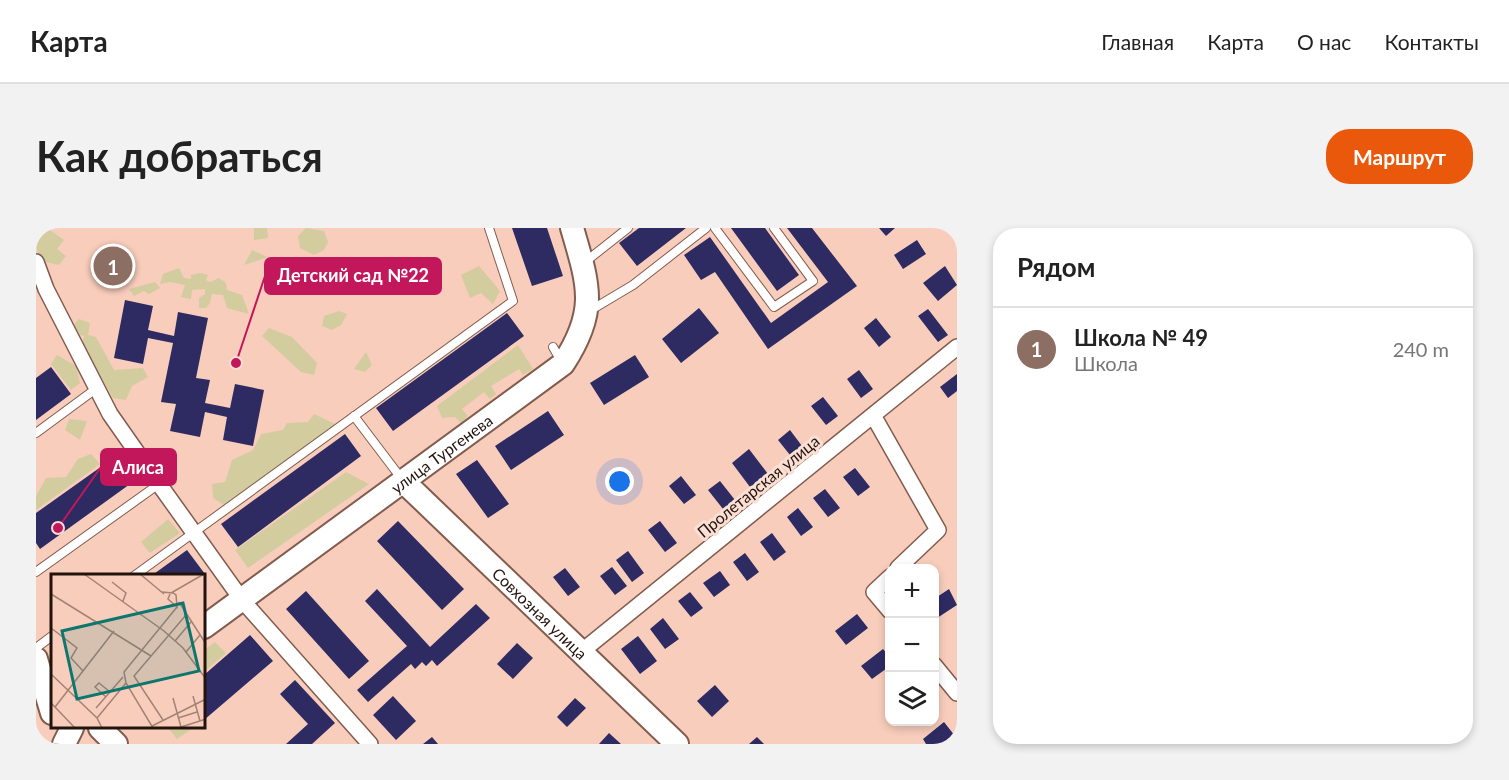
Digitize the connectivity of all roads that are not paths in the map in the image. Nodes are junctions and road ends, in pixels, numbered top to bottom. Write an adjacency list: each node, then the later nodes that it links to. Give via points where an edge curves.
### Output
1 (489, 228): 13 (lane, via 513,301)
2 (572, 228): 8 (street, улица Тургенева)
3 (628, 228): 8 (lane)
4 (706, 228): 10 (lane, via 633,285)
5 (715, 228): 6 (lane, via 774,307 813,281)
6 (774, 228)
7 (36, 262): 9 (street)
8 (583, 273): 10 (street, улица Тургенева)
9 (41, 292): 12 (street)
10 (587, 312): 16 (street, улица Тургенева, via 576,344)
11 (957, 347): 14 (street, Пролетарская улица)
12 (97, 388): 15 (lane); 17 (street, via 110,414)
13 (354, 416): 16 (lane); 18 (lane)
14 (874, 417): 19 (street, via 938,530); 27 (street, Пролетарская улица)
15 (36, 433)
16 (404, 482): 23 (street, улица Тургенева); 27 (street, Совхозная улица)
17 (159, 484): 18 (street); 20 (lane)
18 (194, 532): 21 (lane); 23 (street)
19 (902, 564)
20 (36, 572)
21 (137, 574)
22 (885, 582): 24 (street, via 874,592)
23 (242, 600): 25 (street, улица Тургенева); 38 (street)
24 (885, 605)
25 (206, 626)
26 (51, 639): 28 (lane)
27 (580, 652): 39 (street, Совхозная улица)
28 (41, 666): 31 (street)
29 (939, 671): 30 (street)
30 (957, 693)
31 (51, 709)
32 (56, 729): 36 (street)
33 (71, 729): 36 (street)
34 (101, 729): 37 (street)
35 (112, 729): 37 (street)
36 (62, 744)
37 (117, 744)
38 (370, 744)
39 (677, 744)

